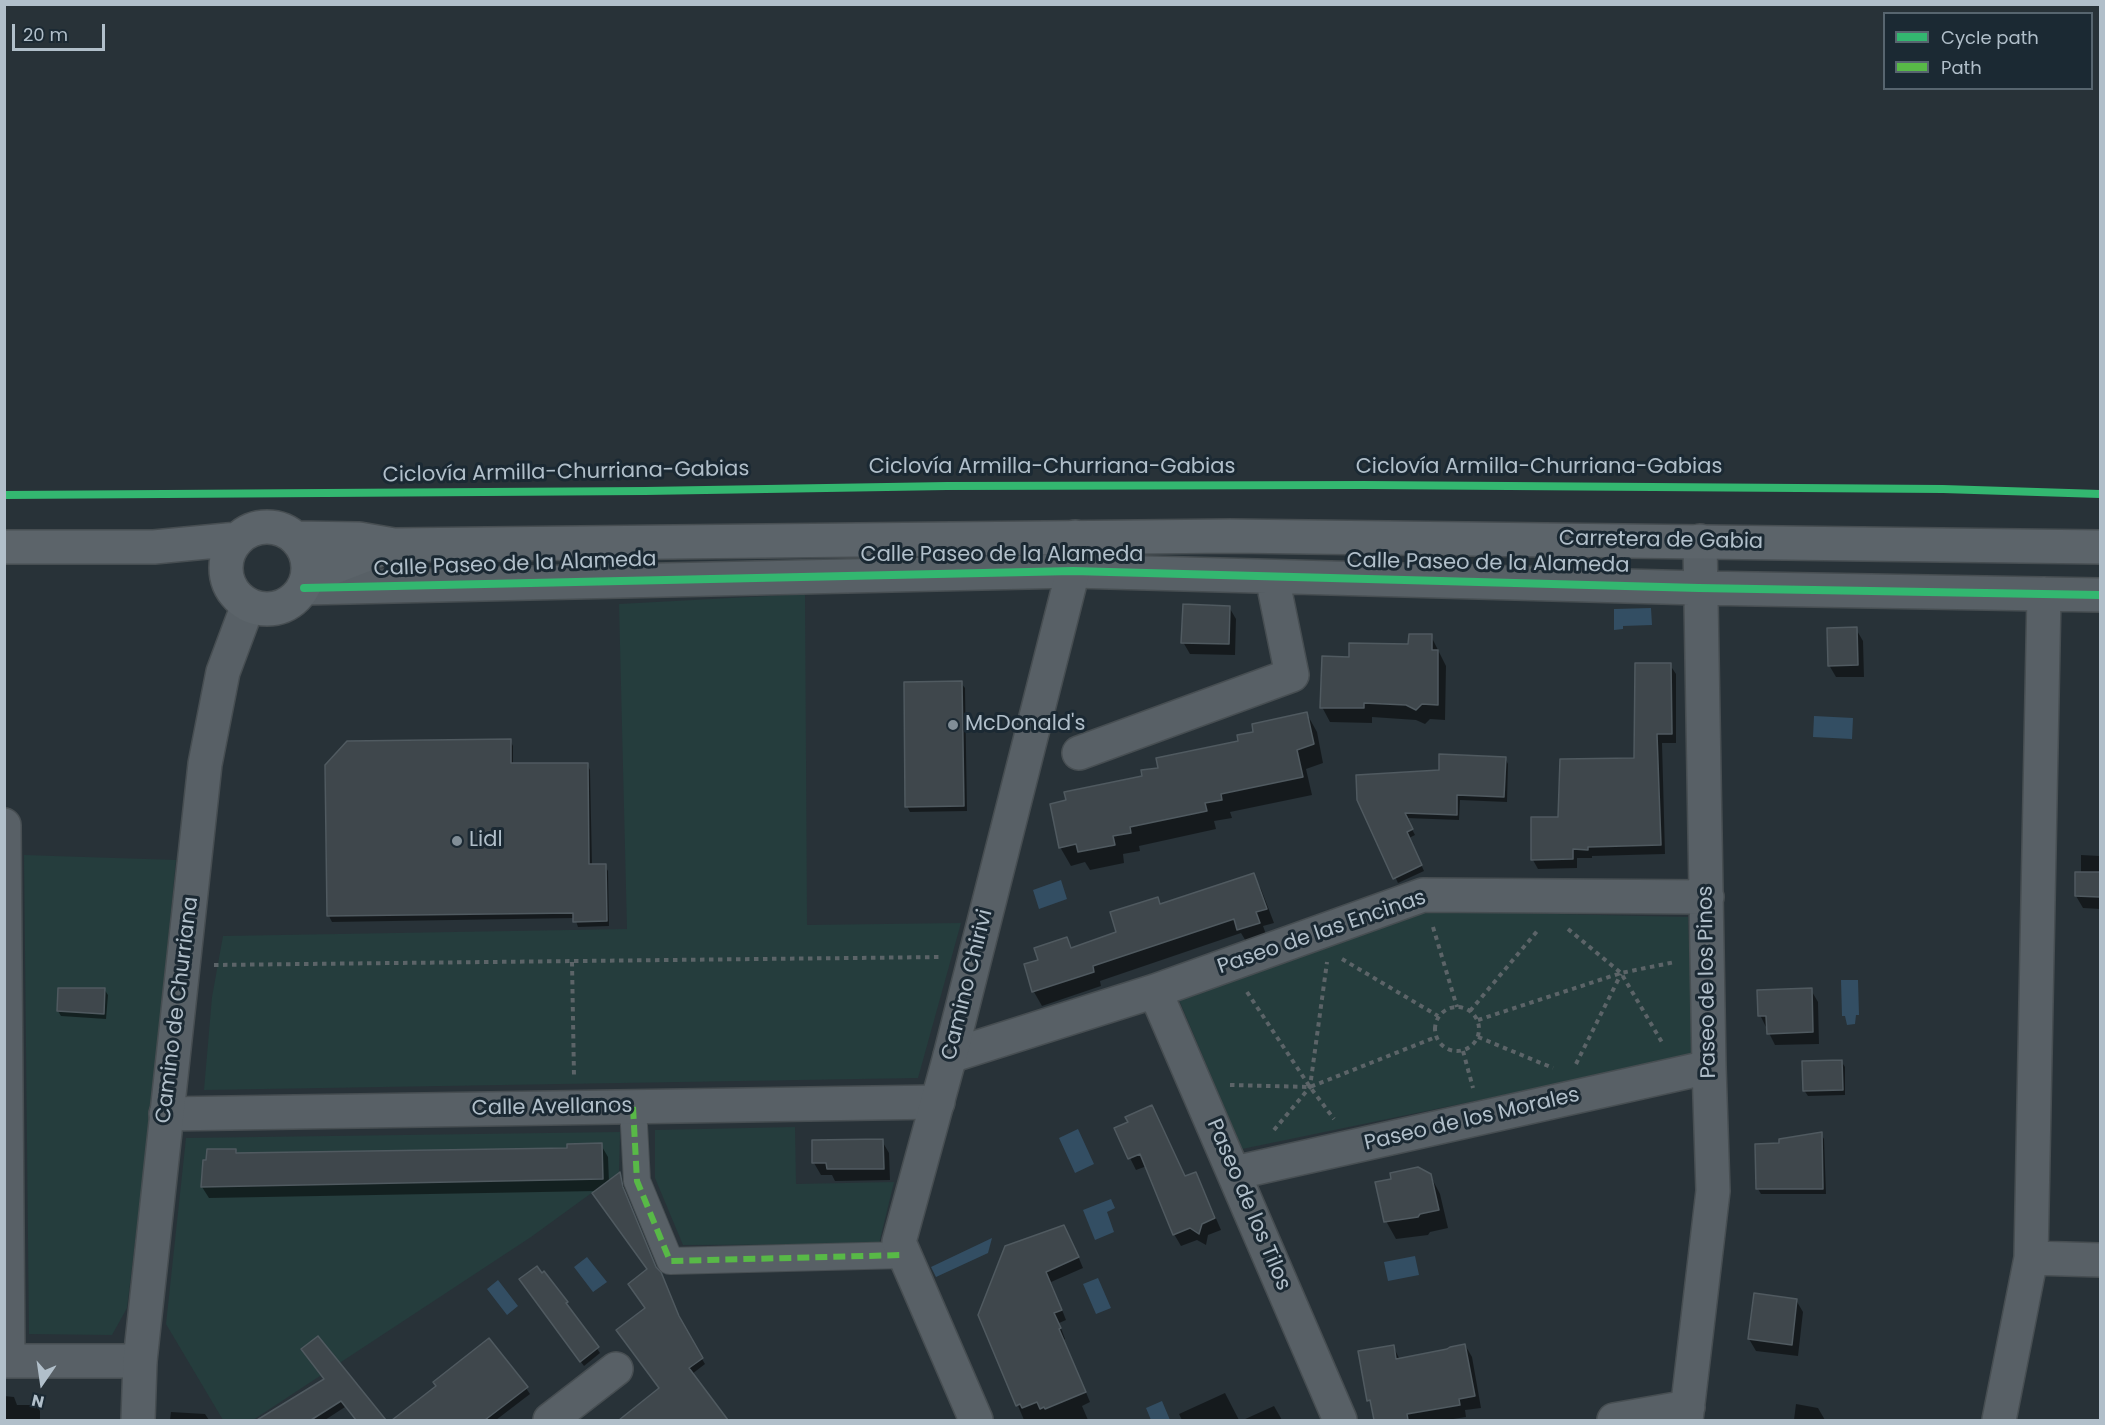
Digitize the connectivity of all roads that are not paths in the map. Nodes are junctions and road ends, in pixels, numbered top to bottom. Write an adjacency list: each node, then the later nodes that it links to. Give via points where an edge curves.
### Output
1 (1075, 537): 4 (main road, Carretera de Gabia); 5 (main road, Carretera de Gabia); 9 (street, Camino Chirivi)
2 (295, 538): 3 (main road, via 272,527 248,531); 5 (main road, Carretera de Gabia, via 359,539); 12 (main road, via 308,563)
3 (238, 539): 7 (main road); 11 (main road, via 226,564)
4 (1700, 542): 8 (main road, Carretera de Gabia); 13 (street, Paseo de los Pinos)
5 (394, 545): 12 (main road, Carretera de Gabia)
6 (4, 547): 7 (main road)
7 (154, 547): 11 (main road)
8 (2100, 547)
9 (1073, 571): 10 (street, Calle Paseo de la Alameda); 12 (street, Calle Paseo de la Alameda); 22 (street, Camino Chirivi)
10 (1272, 577): 13 (street, Calle Paseo de la Alameda); 17 (street, via 1292,675)
11 (227, 578): 16 (main road, via 231,589)
12 (306, 582): 16 (main road, via 285,605 260,609)
13 (1699, 588): 14 (street, Calle Paseo de la Alameda); 20 (street, Paseo de los Pinos)
14 (2044, 594): 15 (street, Calle Paseo de la Alameda); 30 (street)
15 (2100, 595)
16 (248, 605): 27 (street, Camino de Churriana, via 223,672 205,764)
17 (1079, 753)
18 (4, 825): 19 (street)
19 (5, 859): 25 (street)
20 (1707, 897): 21 (street, Paseo de las Encinas, via 1423,895); 23 (street, Paseo de los Pinos)
21 (1155, 991): 22 (street, Paseo de las Encinas); 28 (street, Paseo de los Tilos)
22 (950, 1056): 24 (street, Camino Chirivi)
23 (1709, 1067): 28 (street, Paseo de los Morales); 35 (street, Paseo de los Pinos, via 1713,1191)
24 (938, 1102): 26 (street, Calle Avellanos); 29 (street, Camino Chirivi, via 899,1242)
25 (5, 1107): 32 (street)
26 (633, 1107): 27 (street, Calle Avellanos); 29 (street, via 637,1181 670,1261)
27 (166, 1114): 33 (street, Camino de Churriana)
28 (1234, 1173): 39 (street, Paseo de los Tilos)
29 (904, 1255): 38 (street, Camino Chirivi)
30 (2031, 1258): 31 (street); 41 (street)
31 (2100, 1260)
32 (6, 1361): 33 (street)
33 (140, 1361): 36 (street, Camino de Churriana)
34 (616, 1369): 37 (street)
35 (1687, 1414): 40 (street)
36 (138, 1420)
37 (550, 1420)
38 (976, 1420)
39 (1340, 1420)
40 (1614, 1420)
41 (2000, 1420)

